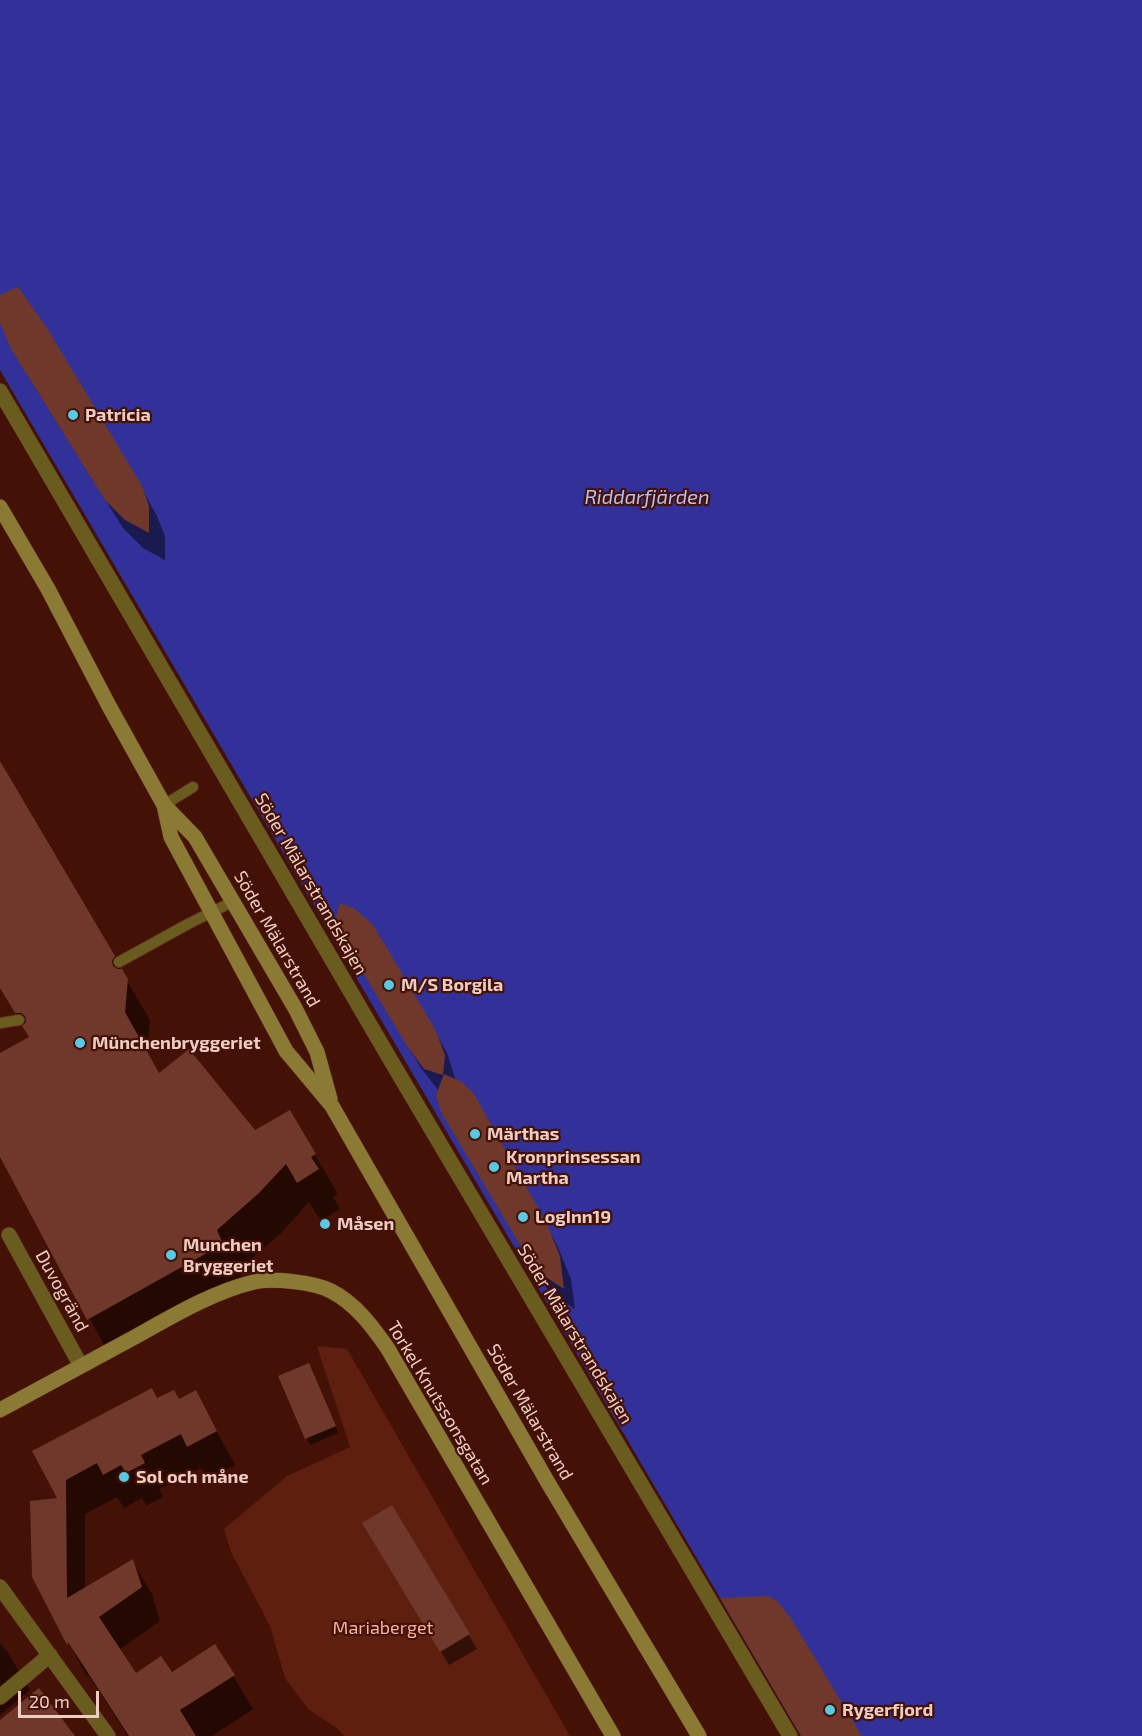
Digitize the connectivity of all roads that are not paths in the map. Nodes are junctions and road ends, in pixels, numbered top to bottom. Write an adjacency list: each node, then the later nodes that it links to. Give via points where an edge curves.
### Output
1 (0, 392): 20 (street, Söder Mälarstrandskajen)
2 (0, 507): 4 (street, Söder Mälarstrand)
3 (193, 787): 4 (lane)
4 (164, 805): 5 (street, Söder Mälarstrand, via 195,837); 6 (street, Söder Mälarstrand, via 171,837)
5 (232, 902): 6 (lane); 10 (street, Söder Mälarstrand, via 317,1052)
6 (210, 912): 7 (lane); 10 (street, Söder Mälarstrand, via 286,1051)
7 (119, 962)
8 (19, 1020): 9 (lane)
9 (0, 1023)
10 (332, 1106): 19 (street, Söder Mälarstrand)
11 (9, 1235): 12 (street, Duvogränd)
12 (81, 1366): 13 (street, Torkel Knutssonsgatan); 18 (street, Torkel Knutssonsgatan, via 233,1288 284,1281 329,1290 345,1299 388,1349)
13 (0, 1410)
14 (0, 1587): 15 (street)
15 (50, 1655): 16 (street); 17 (street)
16 (0, 1697)
17 (108, 1736)
18 (613, 1736)
19 (699, 1736)
20 (790, 1736)

